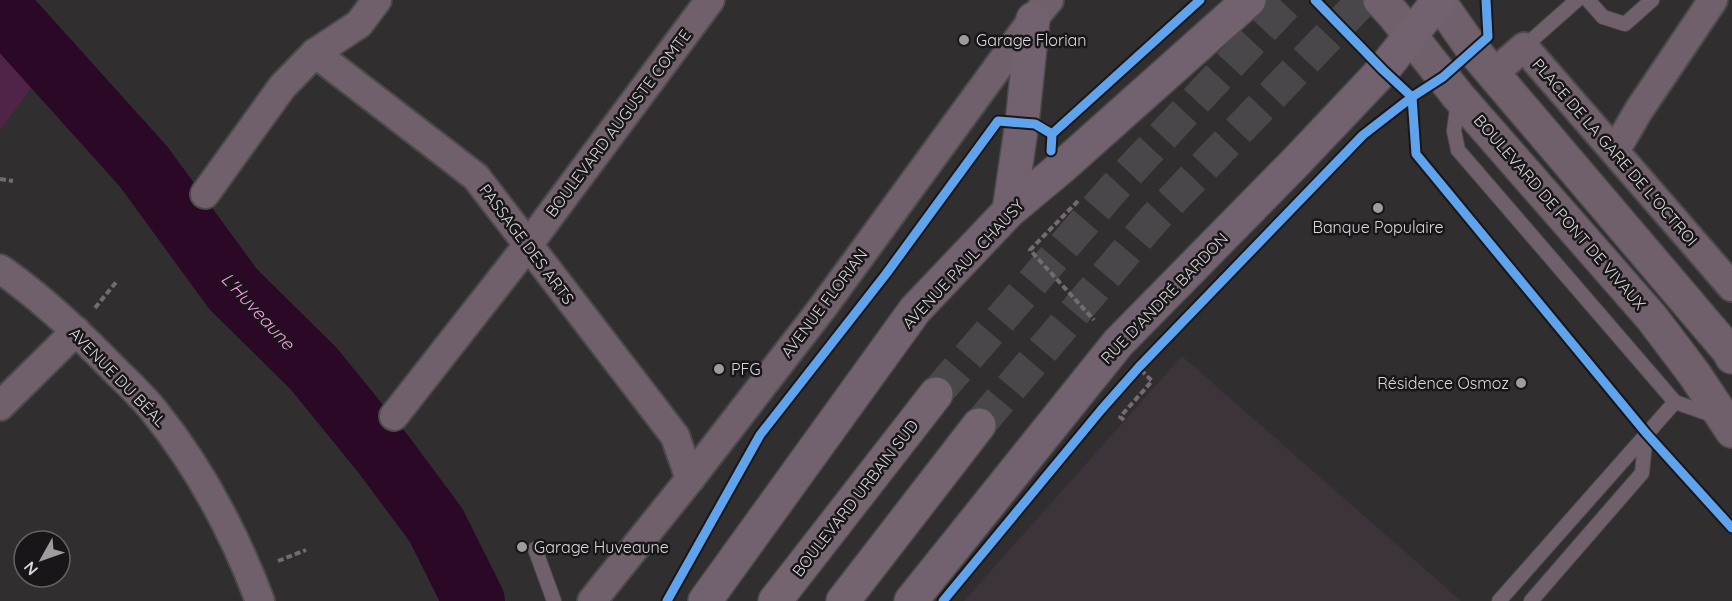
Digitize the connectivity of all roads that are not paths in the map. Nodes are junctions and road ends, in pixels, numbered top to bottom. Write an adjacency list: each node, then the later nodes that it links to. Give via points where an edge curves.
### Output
1 (377, 0): 13 (street, via 359,24)
2 (710, 0): 19 (street, BOULEVARD AUGUSTE COMTE)
3 (1249, 0): 18 (main road, AVENUE PAUL CHAUSY)
4 (1380, 0): 11 (street, BOULEVARD DE PONT DE VIVAUX)
5 (1439, 0): 11 (main road, RUE D'ANDRÉ BARDON); 14 (street)
6 (1577, 0): 12 (lane)
7 (1588, 0): 8 (lane, via 1603,16 1625,24)
8 (1652, 0)
9 (1713, 0): 16 (street)
10 (1041, 10): 18 (main road); 31 (street, AVENUE FLORIAN, via 823,307)
11 (1410, 36): 15 (street, BOULEVARD DE PONT DE VIVAUX); 40 (main road, RUE D'ANDRÉ BARDON, via 1294,164 1118,343)
12 (1524, 47): 14 (street, PLACE DE LA GARE DE L'OCTROI); 16 (street, PLACE DE LA GARE DE L'OCTROI)
13 (315, 53): 17 (street, via 282,87); 19 (street, PASSAGE DES ARTS, via 476,177)
14 (1494, 73): 23 (street)
15 (1458, 96): 25 (lane, via 1454,131 1458,150); 28 (street, BOULEVARD DE PONT DE VIVAUX, via 1652,318)
16 (1615, 151): 21 (street, PLACE DE LA GARE DE L'OCTROI)
17 (205, 194)
18 (1009, 211): 37 (main road, AVENUE PAUL CHAUSY, via 915,310)
19 (528, 245): 27 (street, BOULEVARD AUGUSTE COMTE); 31 (street, PASSAGE DES ARTS, via 675,436)
20 (0, 269): 22 (street, AVENUE DU BÉAL)
21 (1732, 286)
22 (76, 331): 26 (street); 34 (street, AVENUE DU BÉAL, via 152,409 183,448 214,499)
23 (1732, 357)
24 (936, 394): 38 (highway, BOULEVARD URBAIN SUD)
25 (1675, 402): 28 (lane); 30 (lane)
26 (0, 406)
27 (394, 416)
28 (1729, 419)
29 (979, 425): 39 (highway)
30 (1646, 433): 33 (lane); 41 (lane, via 1642,473)
31 (690, 479): 36 (street, AVENUE FLORIAN)
32 (535, 549): 35 (lane)
33 (1508, 598)
34 (260, 601)
35 (554, 601)
36 (592, 601)
37 (705, 601)
38 (775, 601)
39 (843, 601)
40 (911, 601)
41 (1531, 601)

